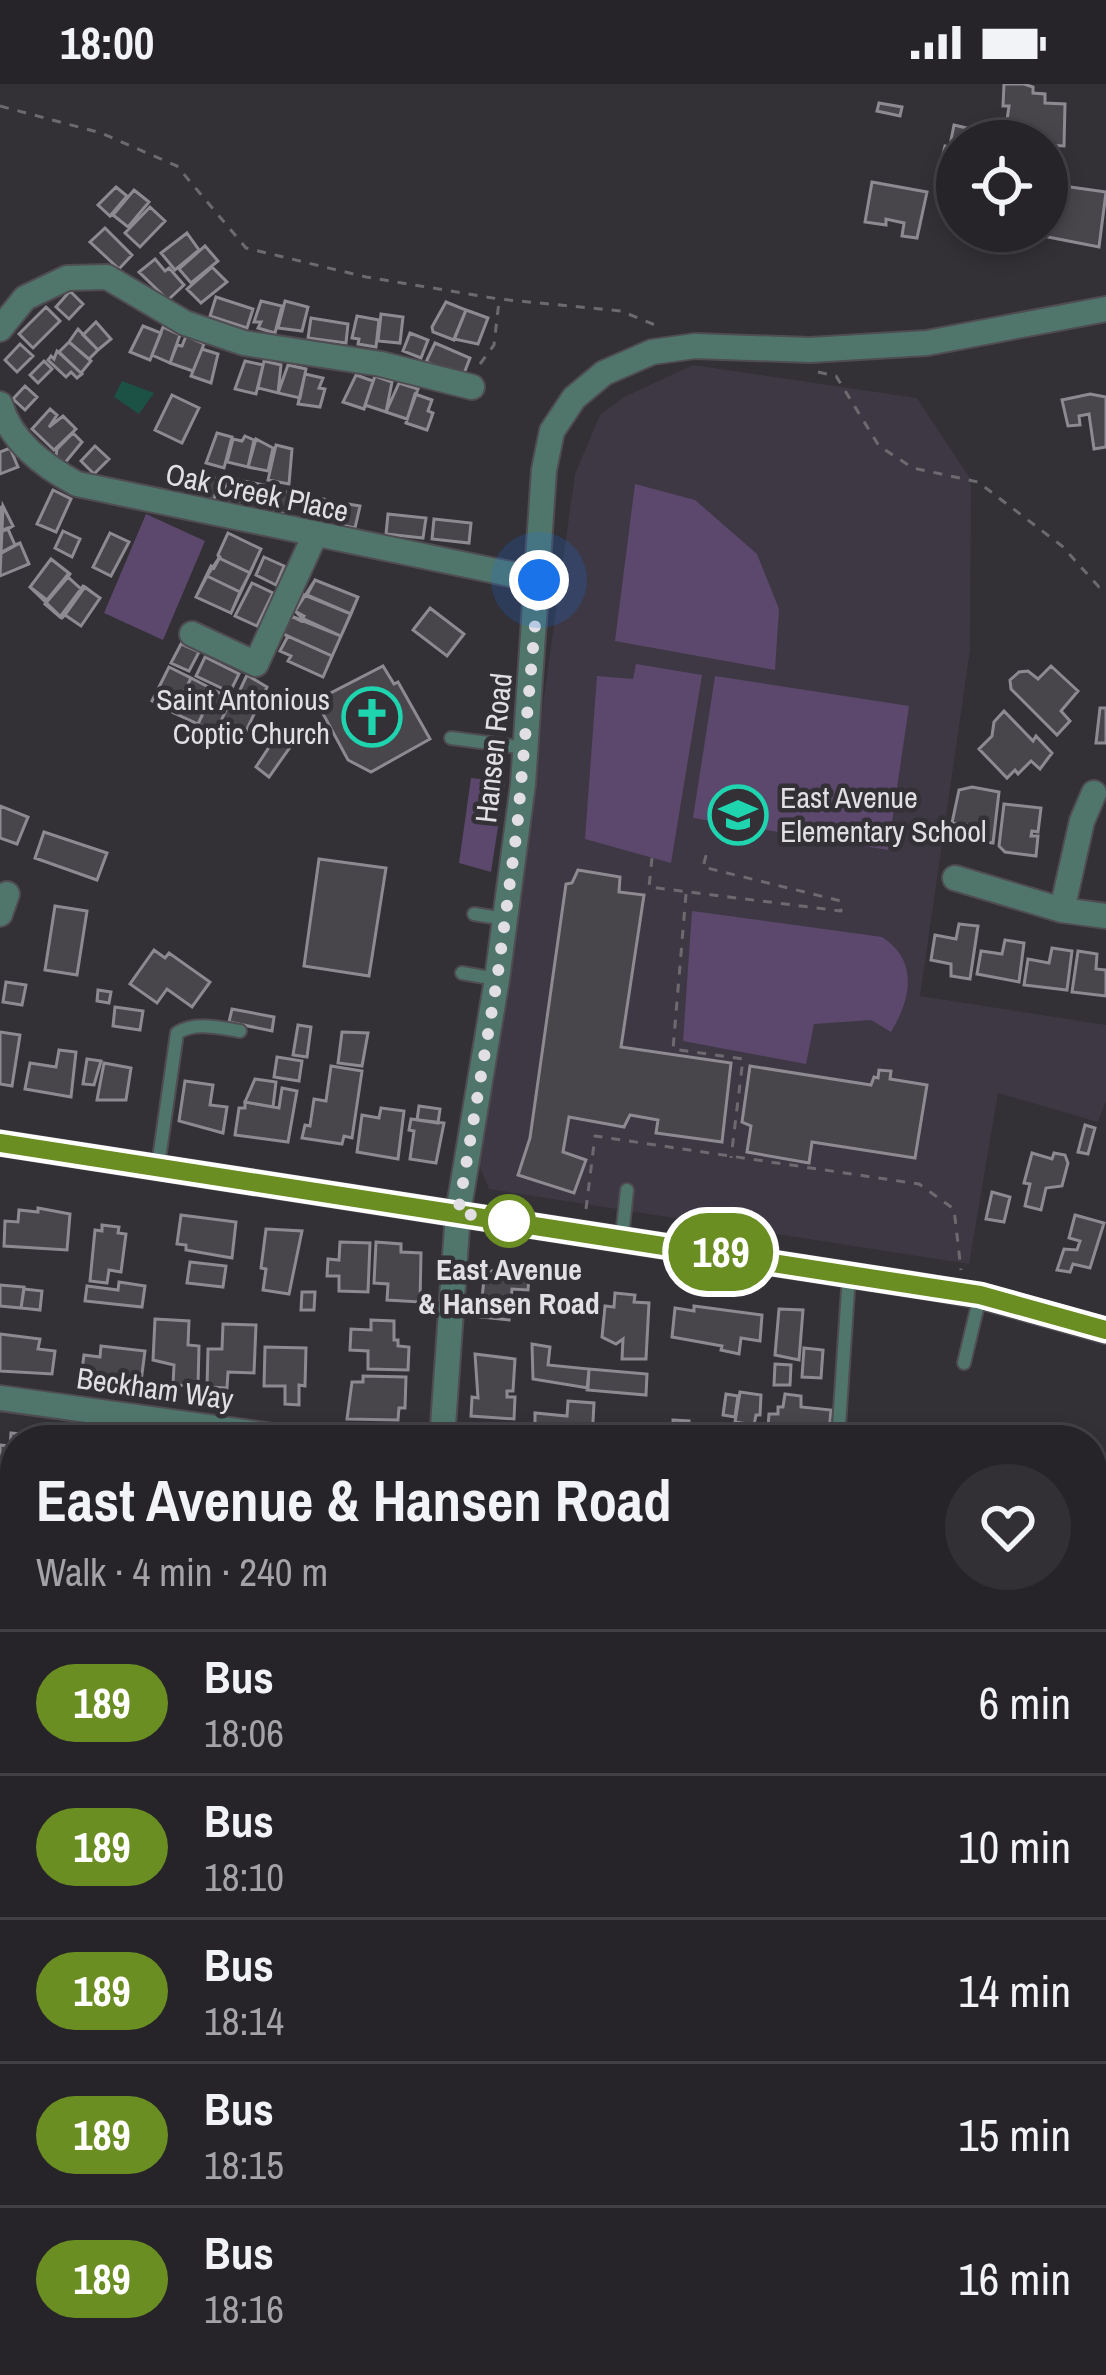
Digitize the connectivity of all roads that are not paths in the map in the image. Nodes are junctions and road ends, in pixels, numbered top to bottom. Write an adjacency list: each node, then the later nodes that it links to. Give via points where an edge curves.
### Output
1 (1106, 309): 6 (street, Hansen Road, via 927,343 695,346 652,352 604,373 552,431)
2 (0, 328): 3 (street, via 25,298 67,278 107,278 185,323 244,343)
3 (472, 387)
4 (0, 404): 5 (street, Oak Creek Place, via 43,466 77,484)
5 (314, 536): 6 (street, Oak Creek Place); 7 (street, via 256,664)
6 (539, 580): 9 (street, Hansen Road)
7 (192, 634)
8 (451, 738): 9 (lane)
9 (526, 748): 15 (street, Hansen Road)
10 (1094, 793): 12 (street)
11 (955, 878): 12 (street)
12 (1062, 910): 14 (street)
13 (474, 914): 15 (lane)
14 (1106, 916)
15 (505, 919): 17 (street, Hansen Road)
16 (462, 973): 17 (lane)
17 (497, 980): 22 (street, Hansen Road)
18 (241, 1031): 20 (lane, via 206,1026 177,1033)
19 (0, 1143): 20 (street)
20 (158, 1166): 22 (street)
21 (627, 1190): 23 (lane)
22 (458, 1213): 23 (street); 30 (street, Hansen Road)
23 (622, 1237): 24 (street)
24 (849, 1274): 25 (street); 31 (lane)
25 (980, 1295): 26 (street); 27 (lane)
26 (1106, 1330)
27 (964, 1364)
28 (0, 1398): 29 (street, Beckham Way)
29 (194, 1425)
30 (443, 1425)
31 (839, 1425)

